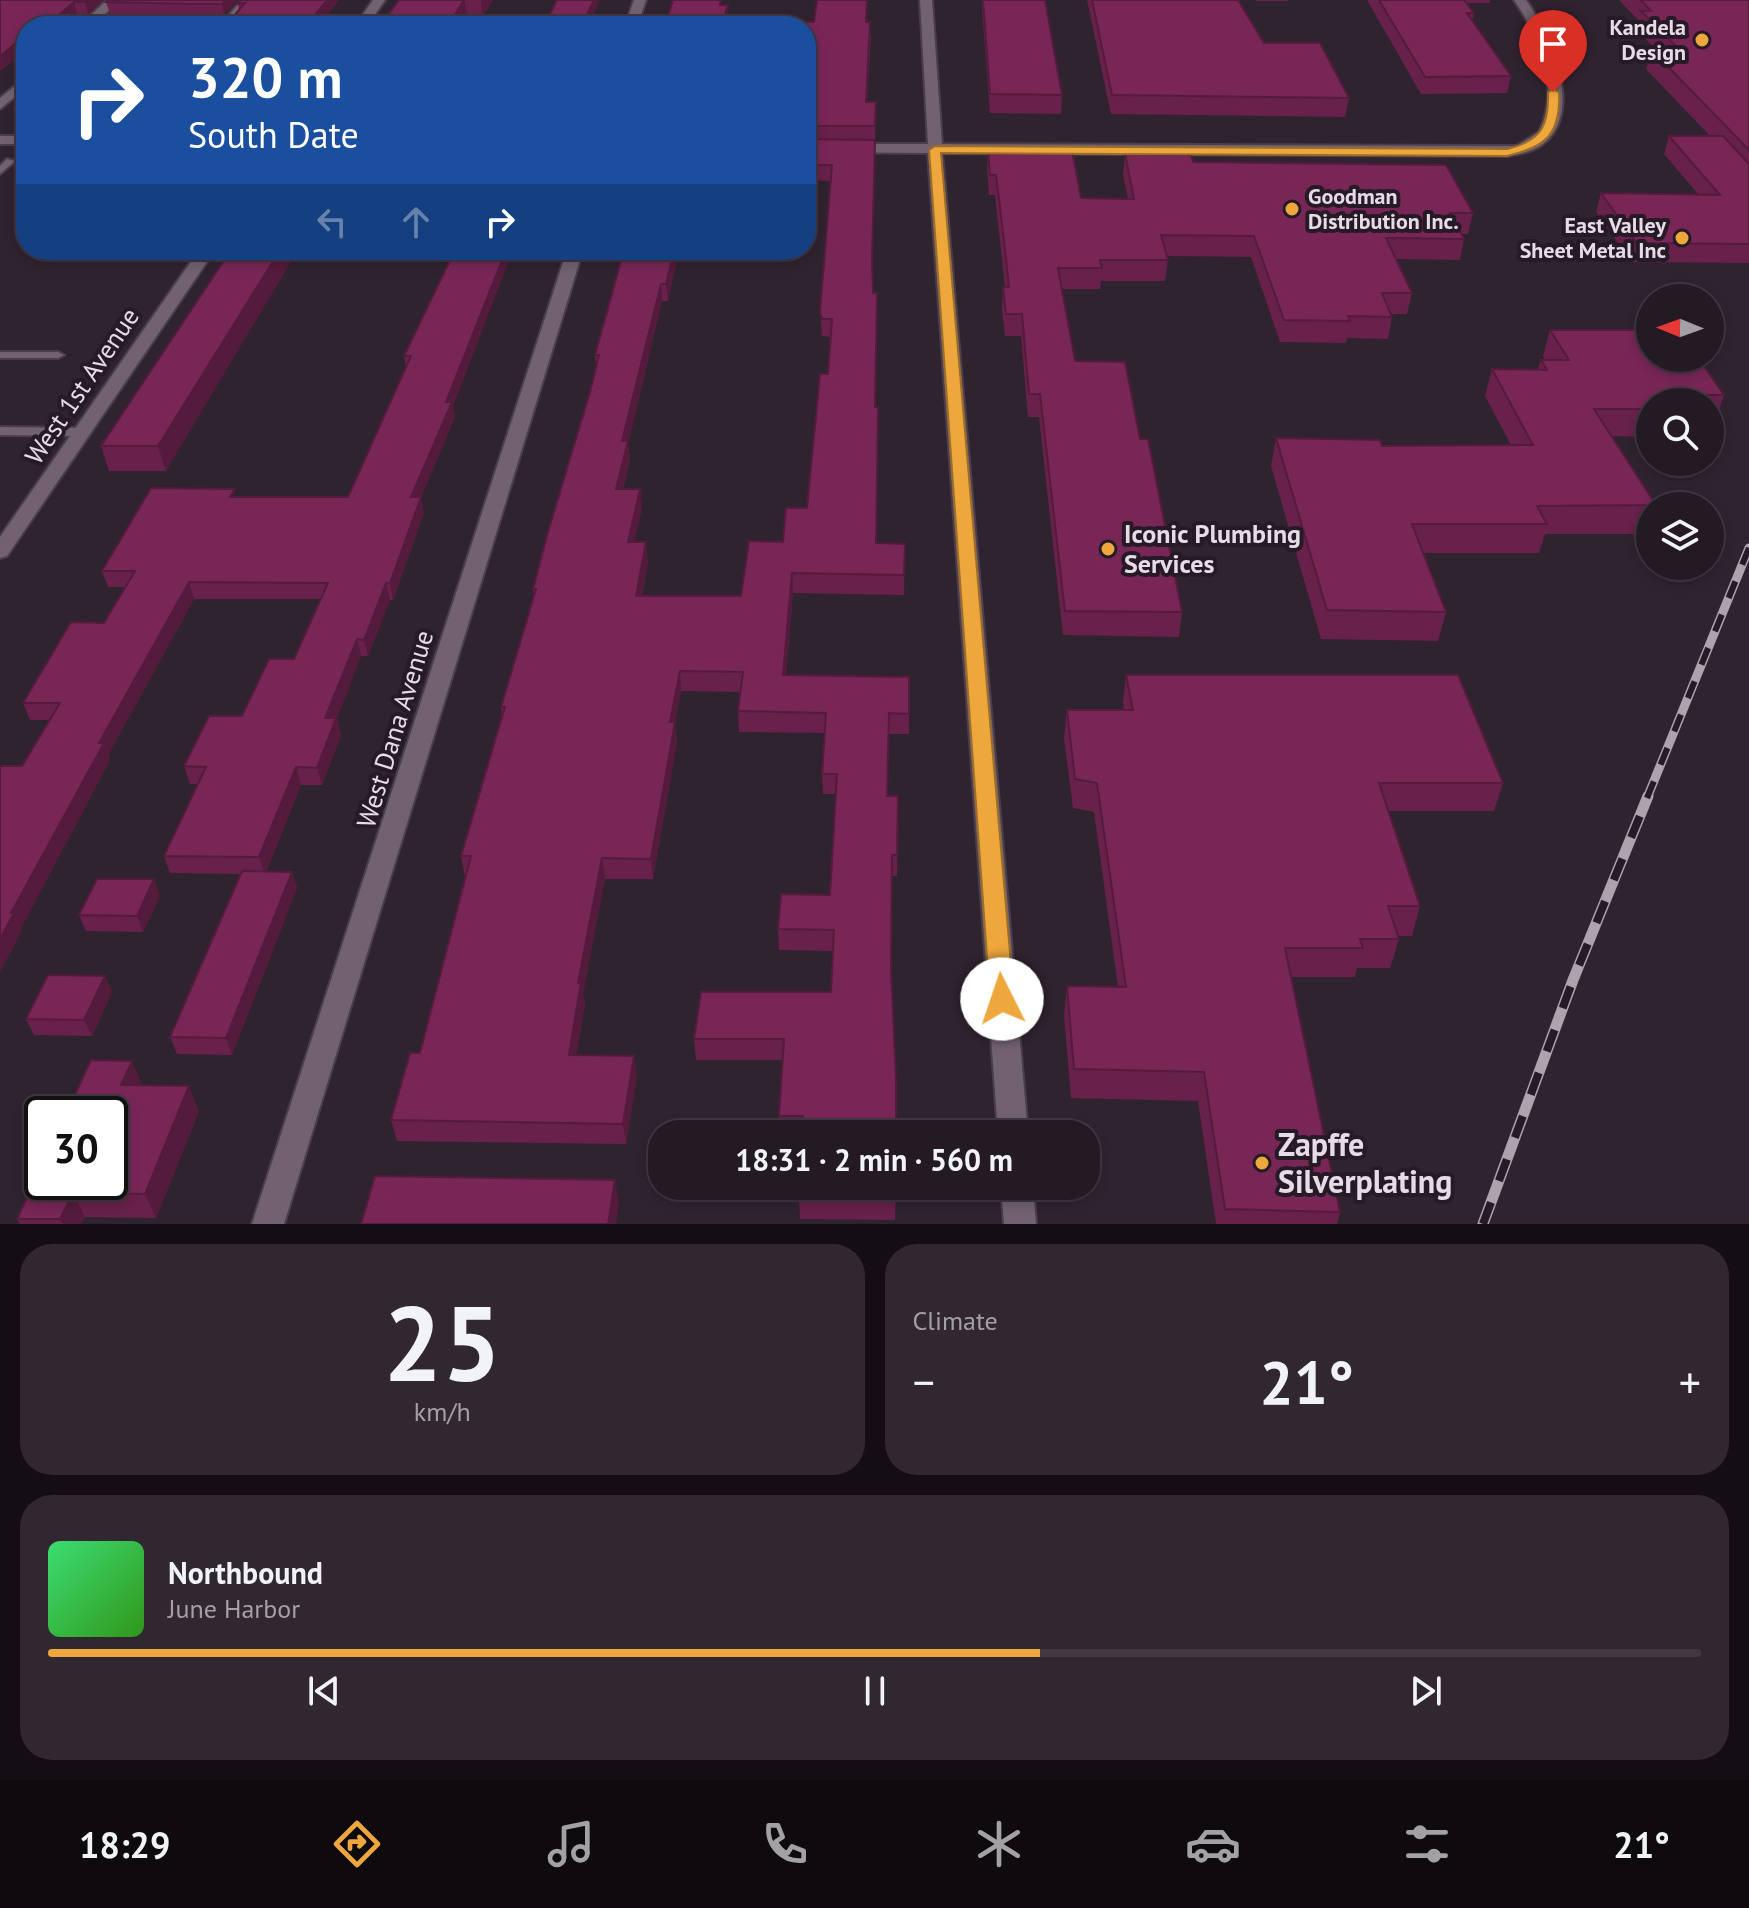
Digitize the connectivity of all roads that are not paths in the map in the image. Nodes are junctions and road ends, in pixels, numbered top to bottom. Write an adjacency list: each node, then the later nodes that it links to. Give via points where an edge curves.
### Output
1 (114, 0): 5 (street)
2 (246, 0): 6 (lane)
3 (926, 0): 10 (street)
4 (1520, 0): 10 (street, via 1543,35 1553,73 1554,111 1547,132 1529,147 1471,154)
5 (97, 16)
6 (232, 16)
7 (16, 90): 8 (street)
8 (0, 105)
9 (816, 148): 10 (street)
10 (935, 150): 20 (street)
11 (10, 161): 12 (lane)
12 (0, 171)
13 (200, 260): 18 (street, West 1st Avenue)
14 (572, 260): 22 (street, West Dana Avenue)
15 (0, 355): 16 (lane)
16 (58, 355)
17 (0, 431): 18 (lane)
18 (82, 432): 19 (street, West 1st Avenue)
19 (0, 552)
20 (1012, 1120)
21 (1018, 1200): 23 (street)
22 (268, 1224)
23 (1020, 1224)

